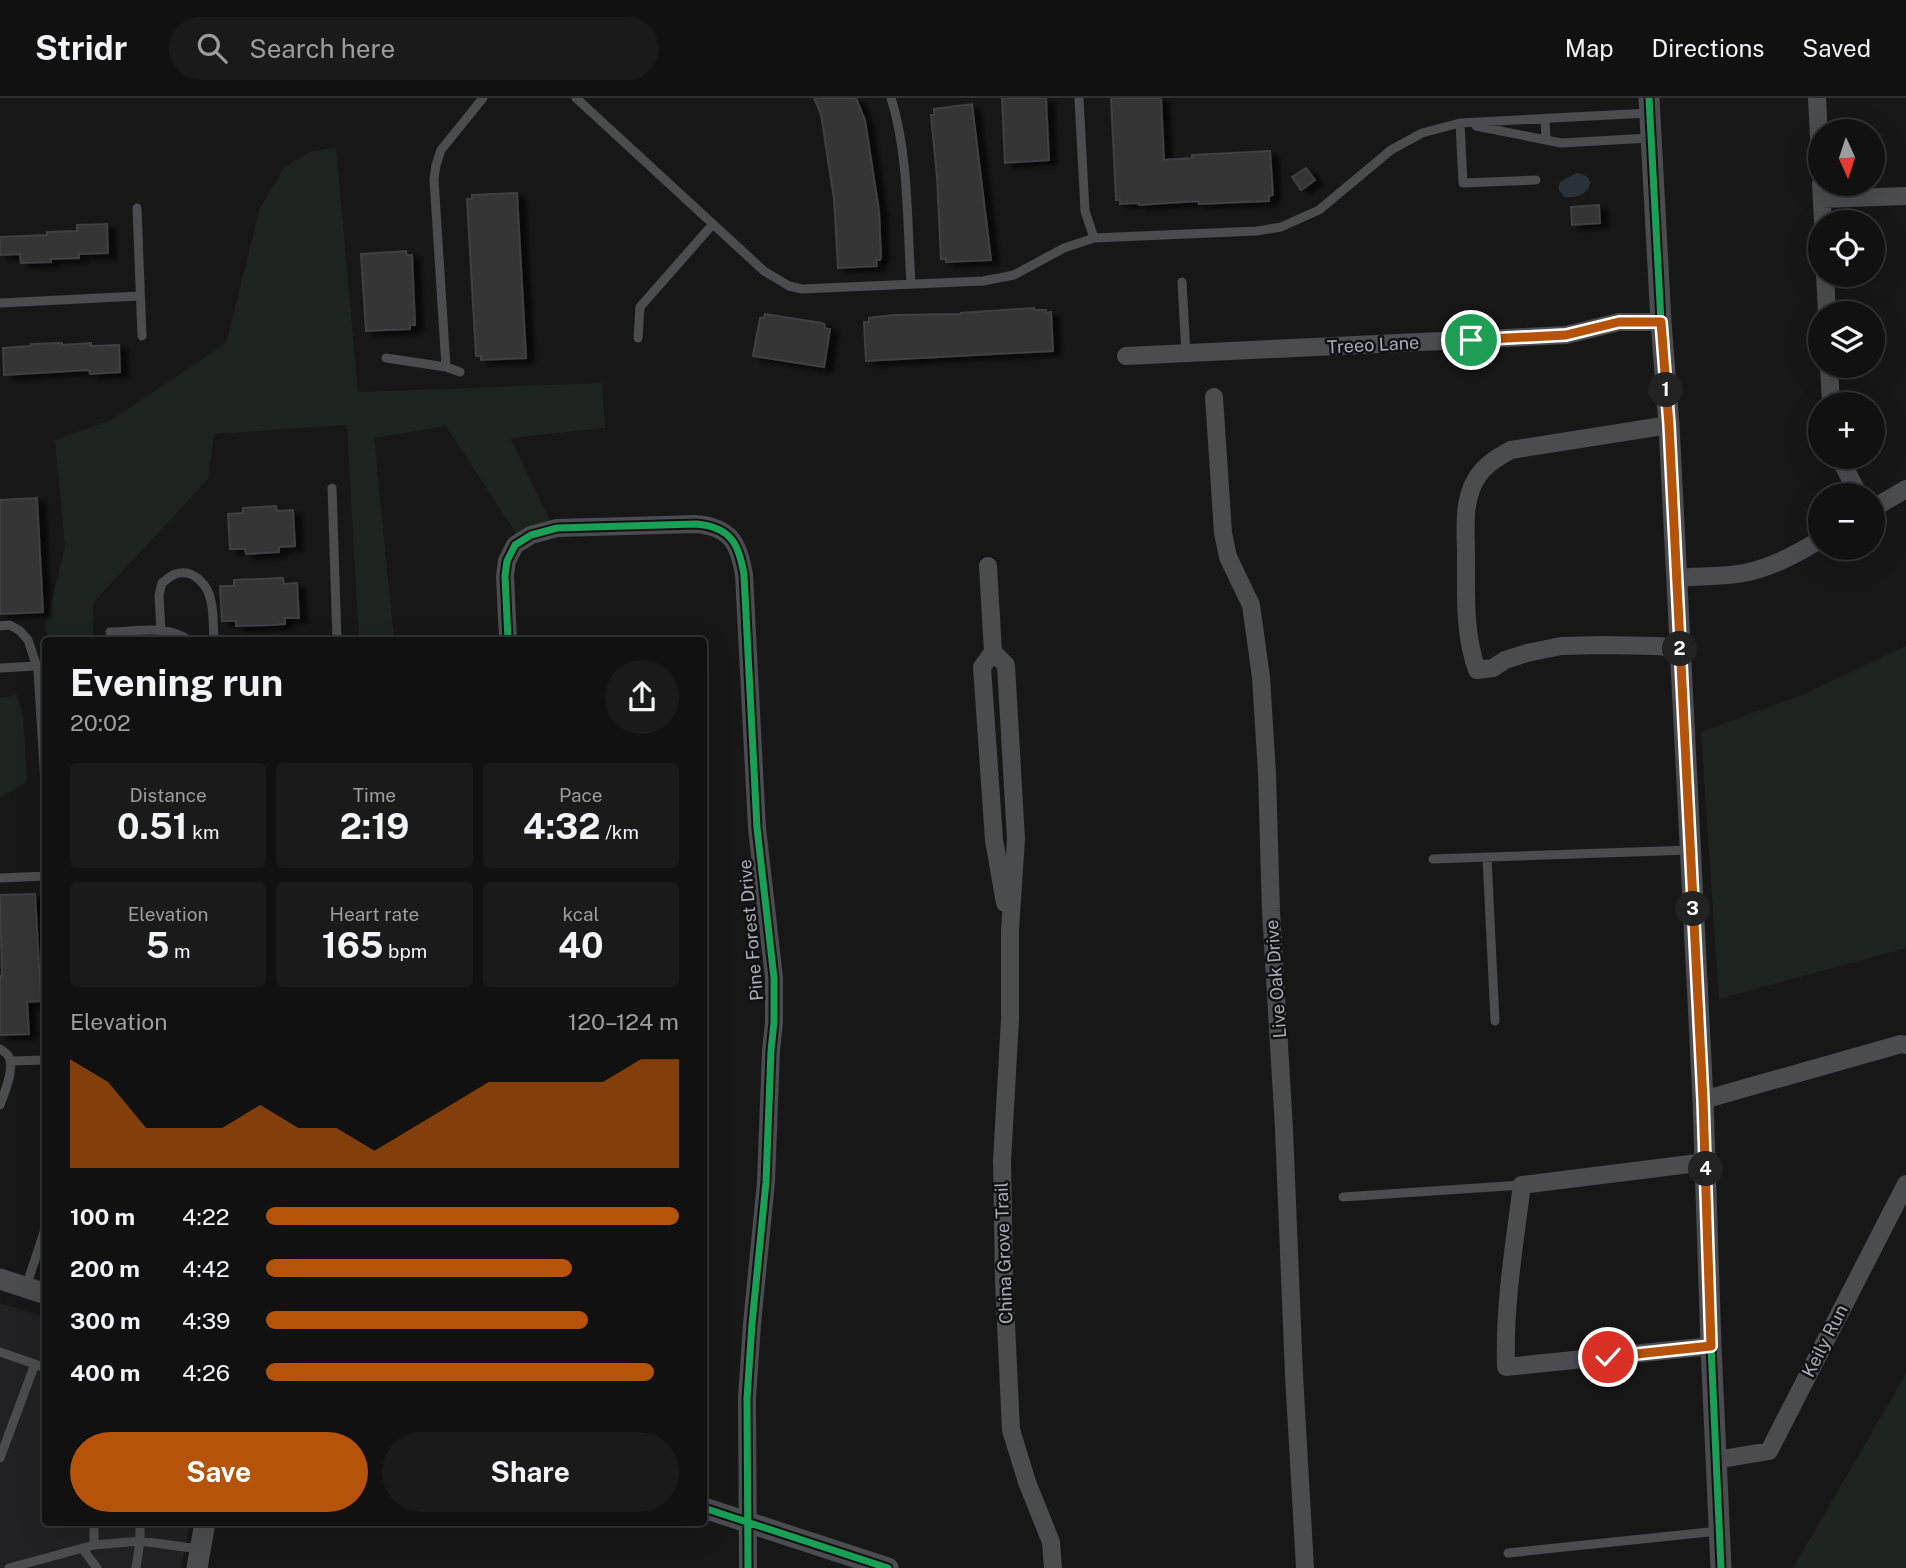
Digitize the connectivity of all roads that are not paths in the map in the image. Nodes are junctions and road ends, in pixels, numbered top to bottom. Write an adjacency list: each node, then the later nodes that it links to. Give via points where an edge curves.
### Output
1 (483, 98): 28 (lane, via 441,150 436,165)
2 (576, 98): 16 (lane)
3 (891, 98): 19 (lane, via 903,154)
4 (1079, 98): 17 (lane, via 1085,211)
5 (1817, 98): 8 (street)
6 (1649, 106): 7 (lane); 10 (street)
7 (1545, 119): 9 (lane); 11 (lane)
8 (1818, 119)
9 (1460, 123): 11 (lane); 12 (lane, via 1464,183); 17 (lane, via 1422,133 1391,150 1319,210 1282,227)
10 (1650, 138): 11 (lane); 22 (street)
11 (1546, 140)
12 (1536, 180)
13 (1885, 195): 14 (street)
14 (1906, 196)
15 (137, 208): 20 (lane)
16 (713, 224): 19 (lane, via 764,271 789,286); 24 (lane, via 640,307)
17 (1094, 238): 19 (lane, via 1014,275)
18 (1182, 282): 25 (lane)
19 (911, 284)
20 (140, 296): 21 (lane); 23 (lane)
21 (0, 303)
22 (1661, 322): 25 (street, Treeo Lane, via 1619,322 1566,335); 31 (street)
23 (142, 336)
24 (638, 338)
25 (1186, 354): 26 (street, Treeo Lane)
26 (1126, 356)
27 (386, 358): 28 (lane)
28 (446, 367): 29 (lane)
29 (460, 372)
30 (1214, 397): 92 (street, Live Oak Drive, via 1223,533 1228,556 1251,605 1261,677)
31 (1669, 425): 37 (street); 45 (street, via 1511,450 1490,461 1473,485 1466,512 1465,600 1477,670 1561,646)
32 (332, 488): 43 (lane)
33 (1906, 489): 34 (street)
34 (1885, 501)
35 (1808, 546): 37 (street, via 1777,563 1743,573)
36 (988, 566): 91 (street, China Grove Trail, via 993,652 1006,665 1016,839 1002,1161 1011,1430 1051,1542)
37 (1677, 578): 45 (street)
38 (0, 626): 46 (lane, via 20,631 28,640)
39 (161, 631): 40 (lane); 41 (lane); 42 (lane, via 162,583 186,572 204,583 209,593)
40 (110, 632)
41 (184, 637)
42 (214, 637)
43 (337, 637)
44 (508, 637): 76 (street, Pine Forest Drive, via 507,561 515,545 531,535 557,528 708,525 732,538 741,555 757,828 775,978 766,1182 747,1398)
45 (1680, 648): 49 (street)
46 (36, 666): 47 (lane); 48 (lane)
47 (0, 668)
48 (42, 733)
49 (1690, 850): 50 (lane); 60 (street)
50 (1487, 857): 51 (lane); 54 (lane)
51 (1433, 859)
52 (42, 876): 53 (lane)
53 (0, 878)
54 (1494, 1021)
55 (1906, 1045): 60 (street)
56 (0, 1049): 58 (lane)
57 (42, 1060): 58 (lane)
58 (10, 1061): 59 (lane)
59 (2, 1094): 61 (lane)
60 (1703, 1100): 62 (street)
61 (0, 1105)
62 (1706, 1162): 64 (street); 69 (street)
63 (1906, 1184): 74 (street, Keily Run, via 1769,1451)
64 (1522, 1185): 65 (lane); 69 (street, via 1509,1289 1506,1367)
65 (1343, 1197)
66 (42, 1252): 68 (lane)
67 (0, 1279): 68 (street)
68 (36, 1290)
69 (1711, 1346): 74 (street)
70 (0, 1352): 71 (lane)
71 (35, 1364): 72 (lane); 73 (lane)
72 (42, 1367)
73 (0, 1458)
74 (1716, 1460): 80 (street)
75 (707, 1509): 76 (street)
76 (747, 1522): 89 (street, Pine Forest Drive); 90 (street)
77 (94, 1526): 82 (lane)
78 (141, 1526): 81 (lane)
79 (204, 1526): 85 (street)
80 (1719, 1531): 84 (lane); 93 (street)
81 (141, 1541): 82 (lane); 85 (lane); 88 (lane)
82 (94, 1545): 83 (lane)
83 (82, 1548): 86 (lane); 87 (lane)
84 (1508, 1553)
85 (198, 1559)
86 (9, 1568)
87 (97, 1568)
88 (136, 1568)
89 (748, 1568)
90 (888, 1568)
91 (1054, 1568)
92 (1305, 1568)
93 (1721, 1568)

